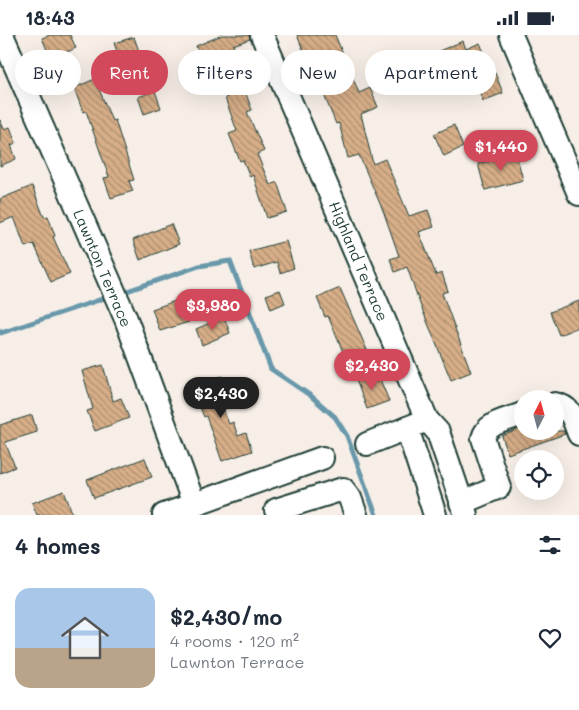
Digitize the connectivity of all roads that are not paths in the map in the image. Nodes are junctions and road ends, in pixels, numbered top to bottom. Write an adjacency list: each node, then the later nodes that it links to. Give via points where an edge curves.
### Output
1 (2, 35): 11 (street, Lawnton Terrace, via 126,319)
2 (262, 35): 7 (street, Highland Terrace)
3 (511, 35): 4 (street)
4 (579, 194)
5 (564, 406): 8 (street, via 570,411)
6 (514, 418): 12 (street, via 488,427 482,438 499,487)
7 (417, 424): 9 (street); 12 (street, Highland Terrace, via 438,432); 16 (street)
8 (579, 434)
9 (367, 444)
10 (322, 458): 11 (street)
11 (194, 505): 14 (street)
12 (463, 509)
13 (277, 512): 15 (street, via 343,489)
14 (164, 515)
15 (356, 515)
16 (435, 515)

